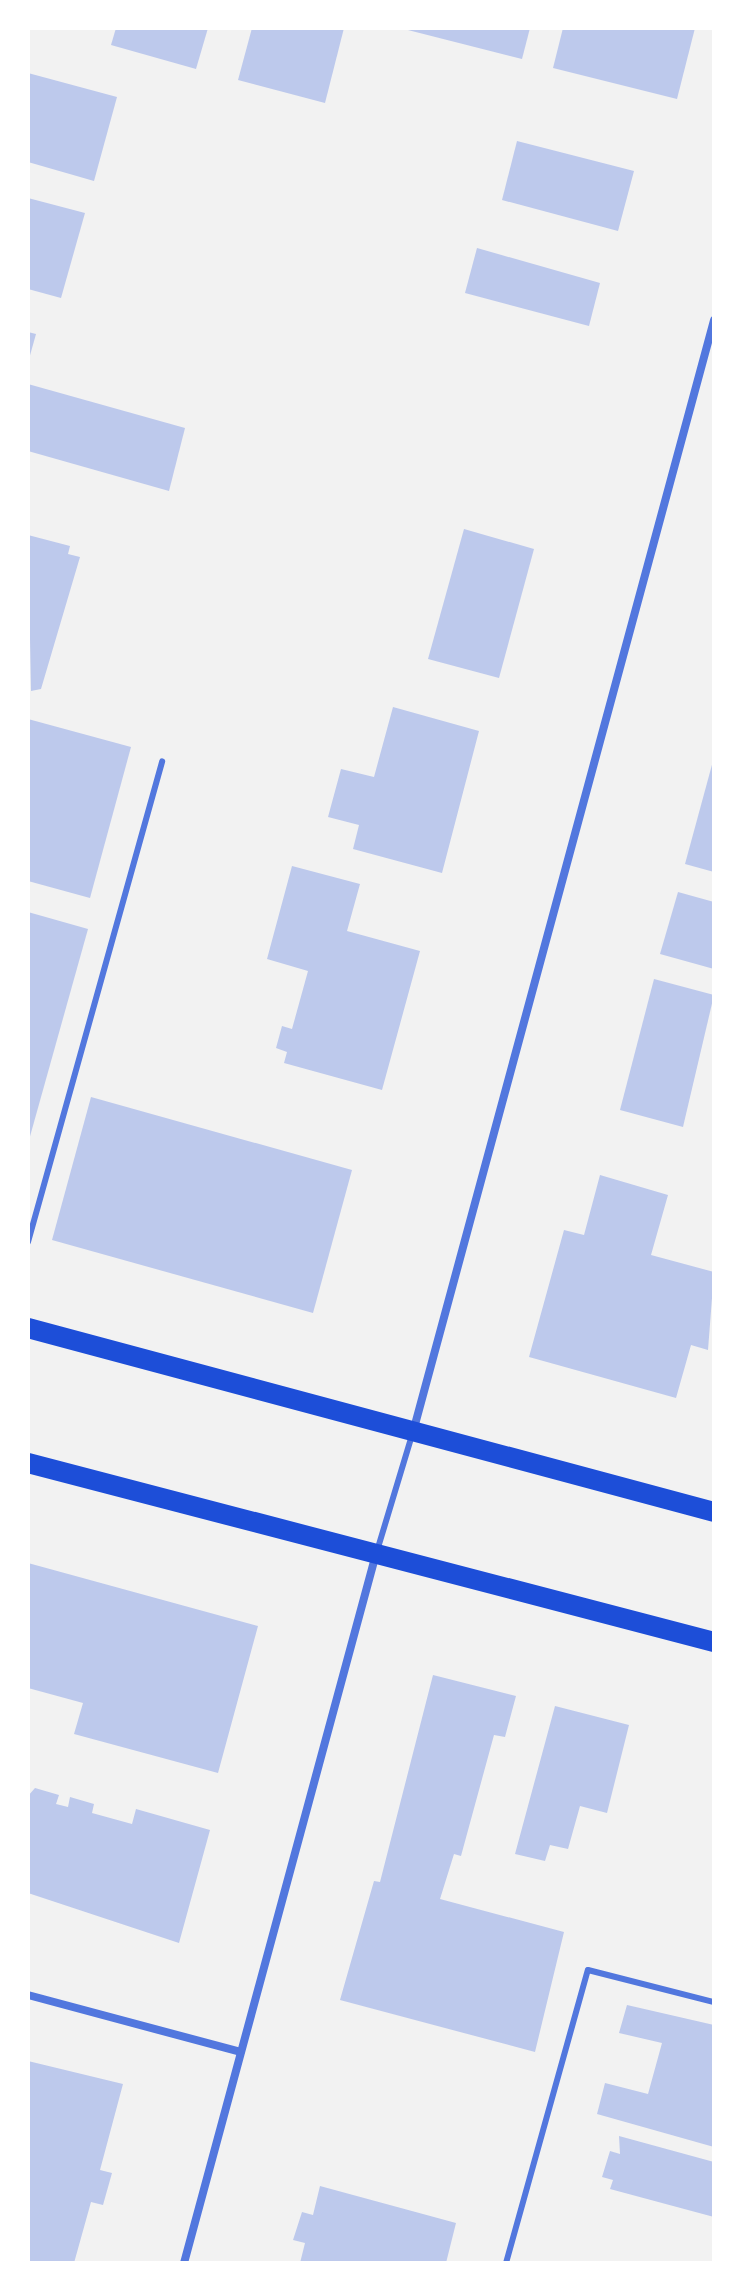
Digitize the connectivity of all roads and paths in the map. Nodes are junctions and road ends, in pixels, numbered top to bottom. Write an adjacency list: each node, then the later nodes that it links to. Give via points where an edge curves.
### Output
1 (714, 320): 5 (street)
2 (162, 761): 3 (lane)
3 (28, 1242)
4 (28, 1328): 5 (main road)
5 (413, 1432): 7 (main road); 8 (lane)
6 (28, 1463): 8 (main road)
7 (714, 1512)
8 (376, 1554): 9 (main road); 12 (street)
9 (714, 1642)
10 (28, 1995): 12 (street)
11 (714, 2002): 14 (lane, via 588,1970)
12 (241, 2052): 13 (street)
13 (184, 2263)
14 (506, 2263)

